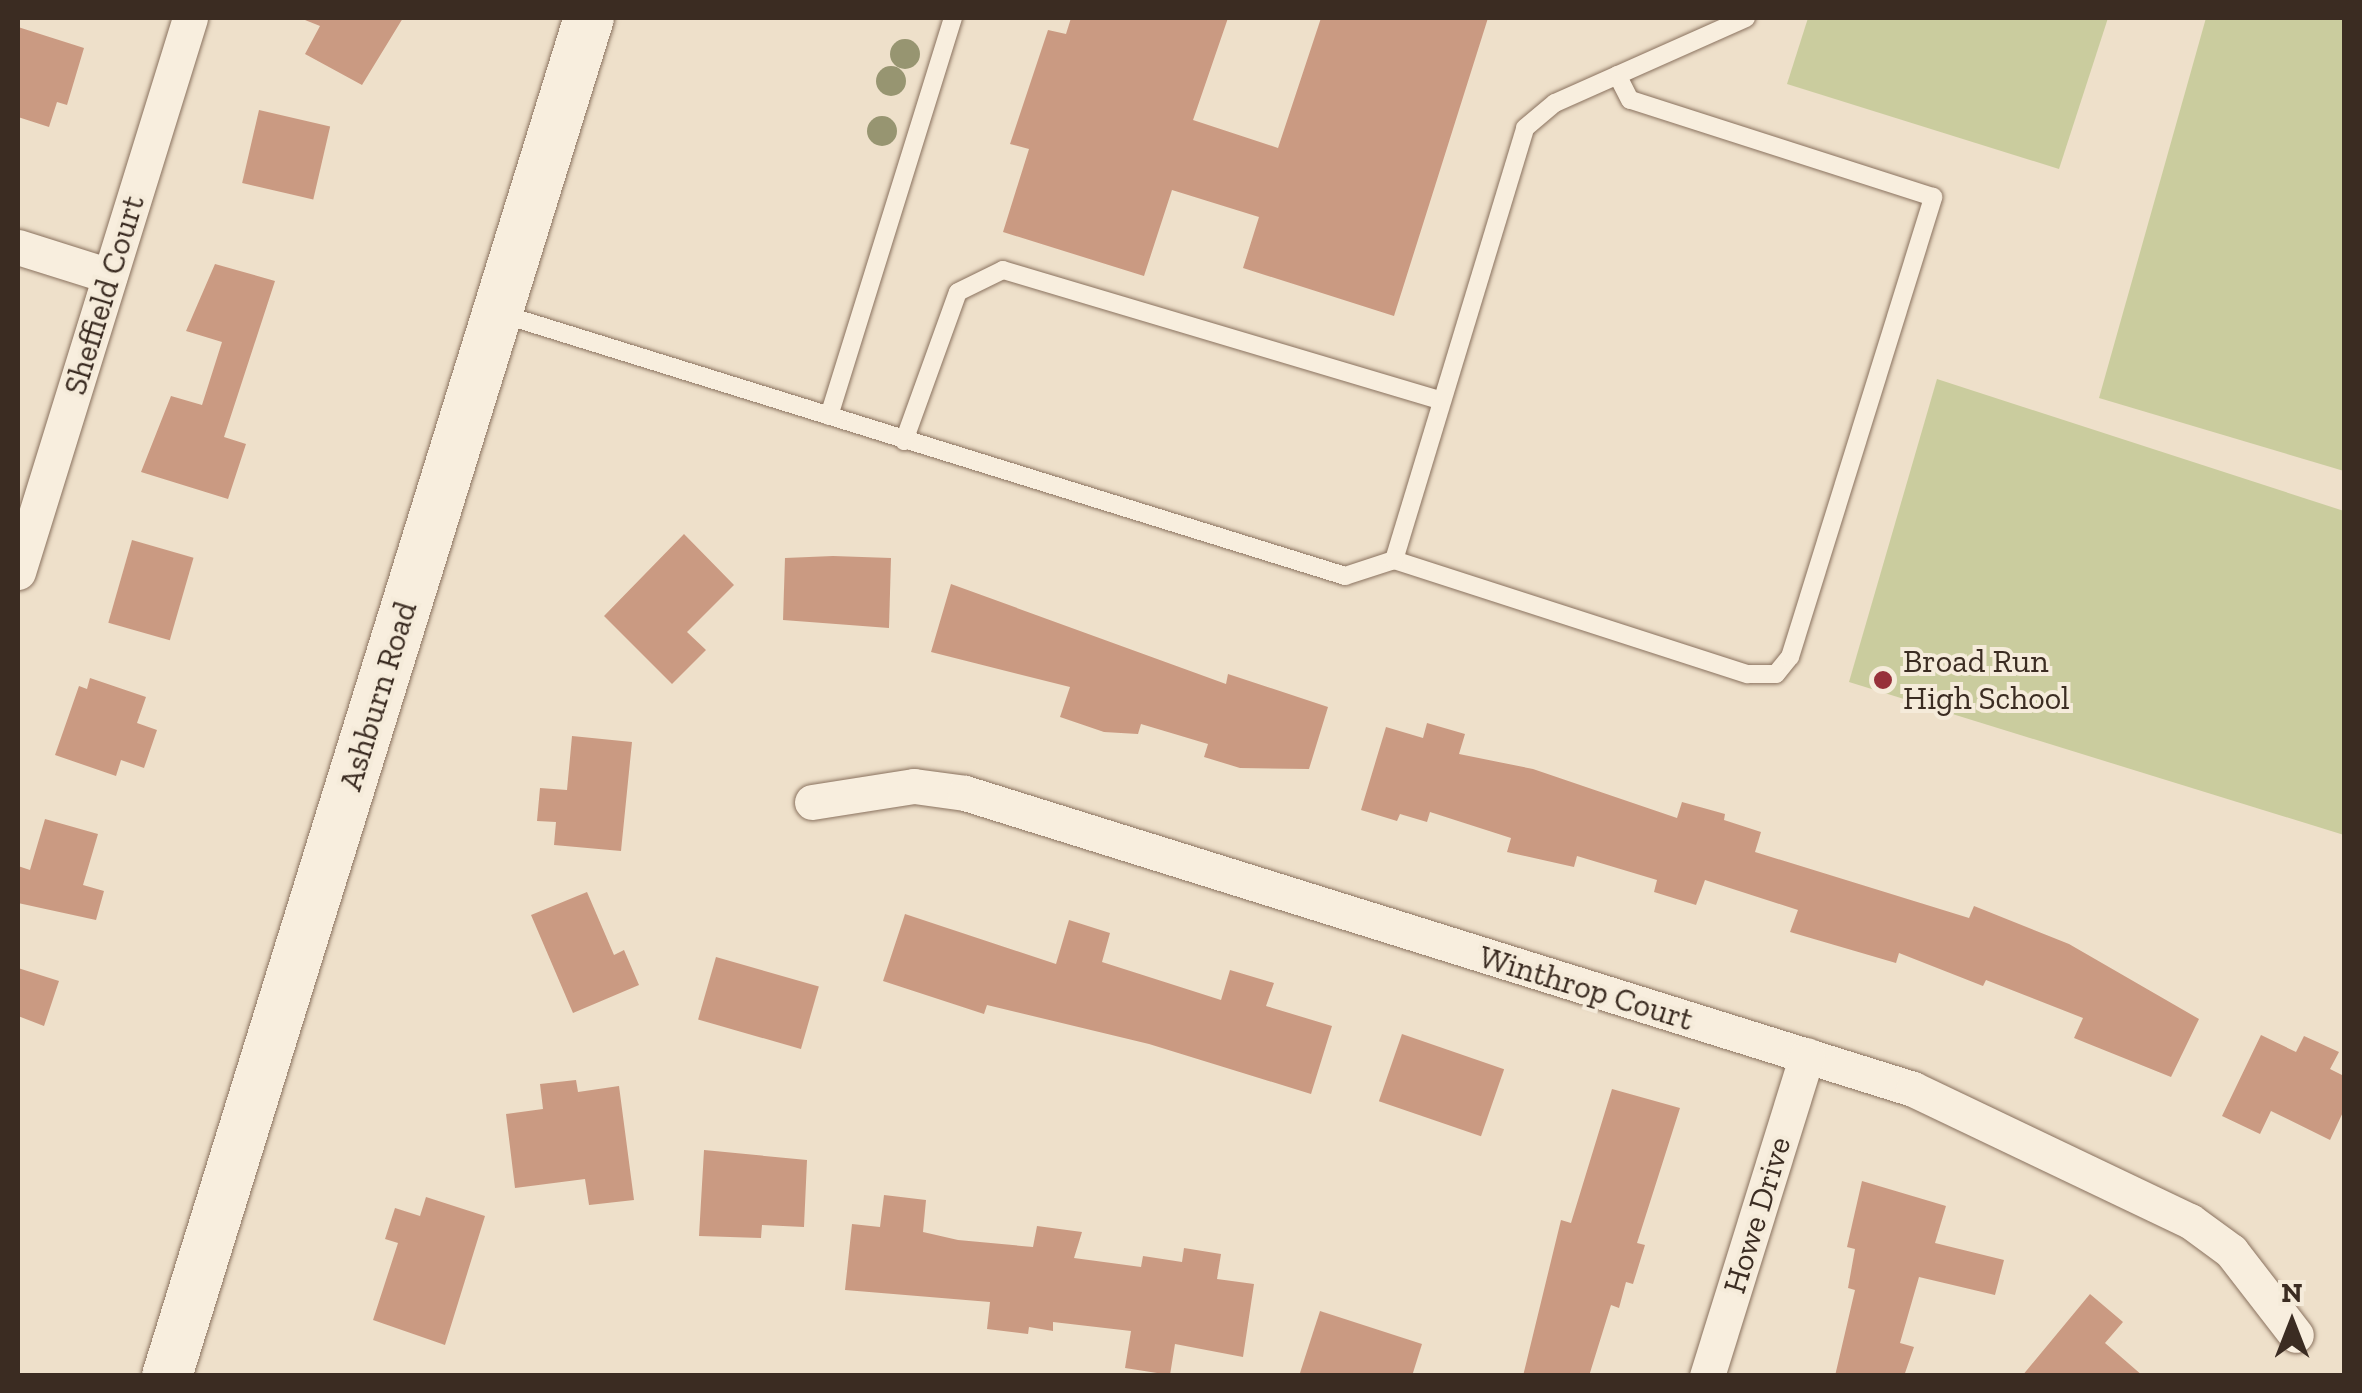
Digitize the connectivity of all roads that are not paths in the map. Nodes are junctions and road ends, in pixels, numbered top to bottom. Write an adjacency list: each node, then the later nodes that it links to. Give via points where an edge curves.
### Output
1 (190, 18): 7 (street, Sheffield Court)
2 (590, 18): 8 (main road, Ashburn Road)
3 (953, 18): 10 (lane)
4 (1746, 18): 5 (lane)
5 (1617, 75): 9 (lane, via 1556,103 1525,128); 12 (lane, via 1630,100 1934,197 1790,657 1776,674 1748,674)
6 (18, 248): 7 (street)
7 (110, 276): 13 (street, Sheffield Court)
8 (497, 312): 10 (lane); 17 (main road, Ashburn Road)
9 (1438, 400): 11 (lane, via 1003,270 958,292); 12 (lane)
10 (829, 416): 11 (lane)
11 (904, 441): 12 (lane, via 1345,576)
12 (1394, 560)
13 (18, 572)
14 (812, 802): 15 (street, Winthrop Court, via 897,787 965,793)
15 (1807, 1056): 16 (street, Winthrop Court, via 1913,1090 2190,1221 2232,1251); 18 (street, Howe Drive)
16 (2296, 1336)
17 (168, 1376)
18 (1707, 1376)

